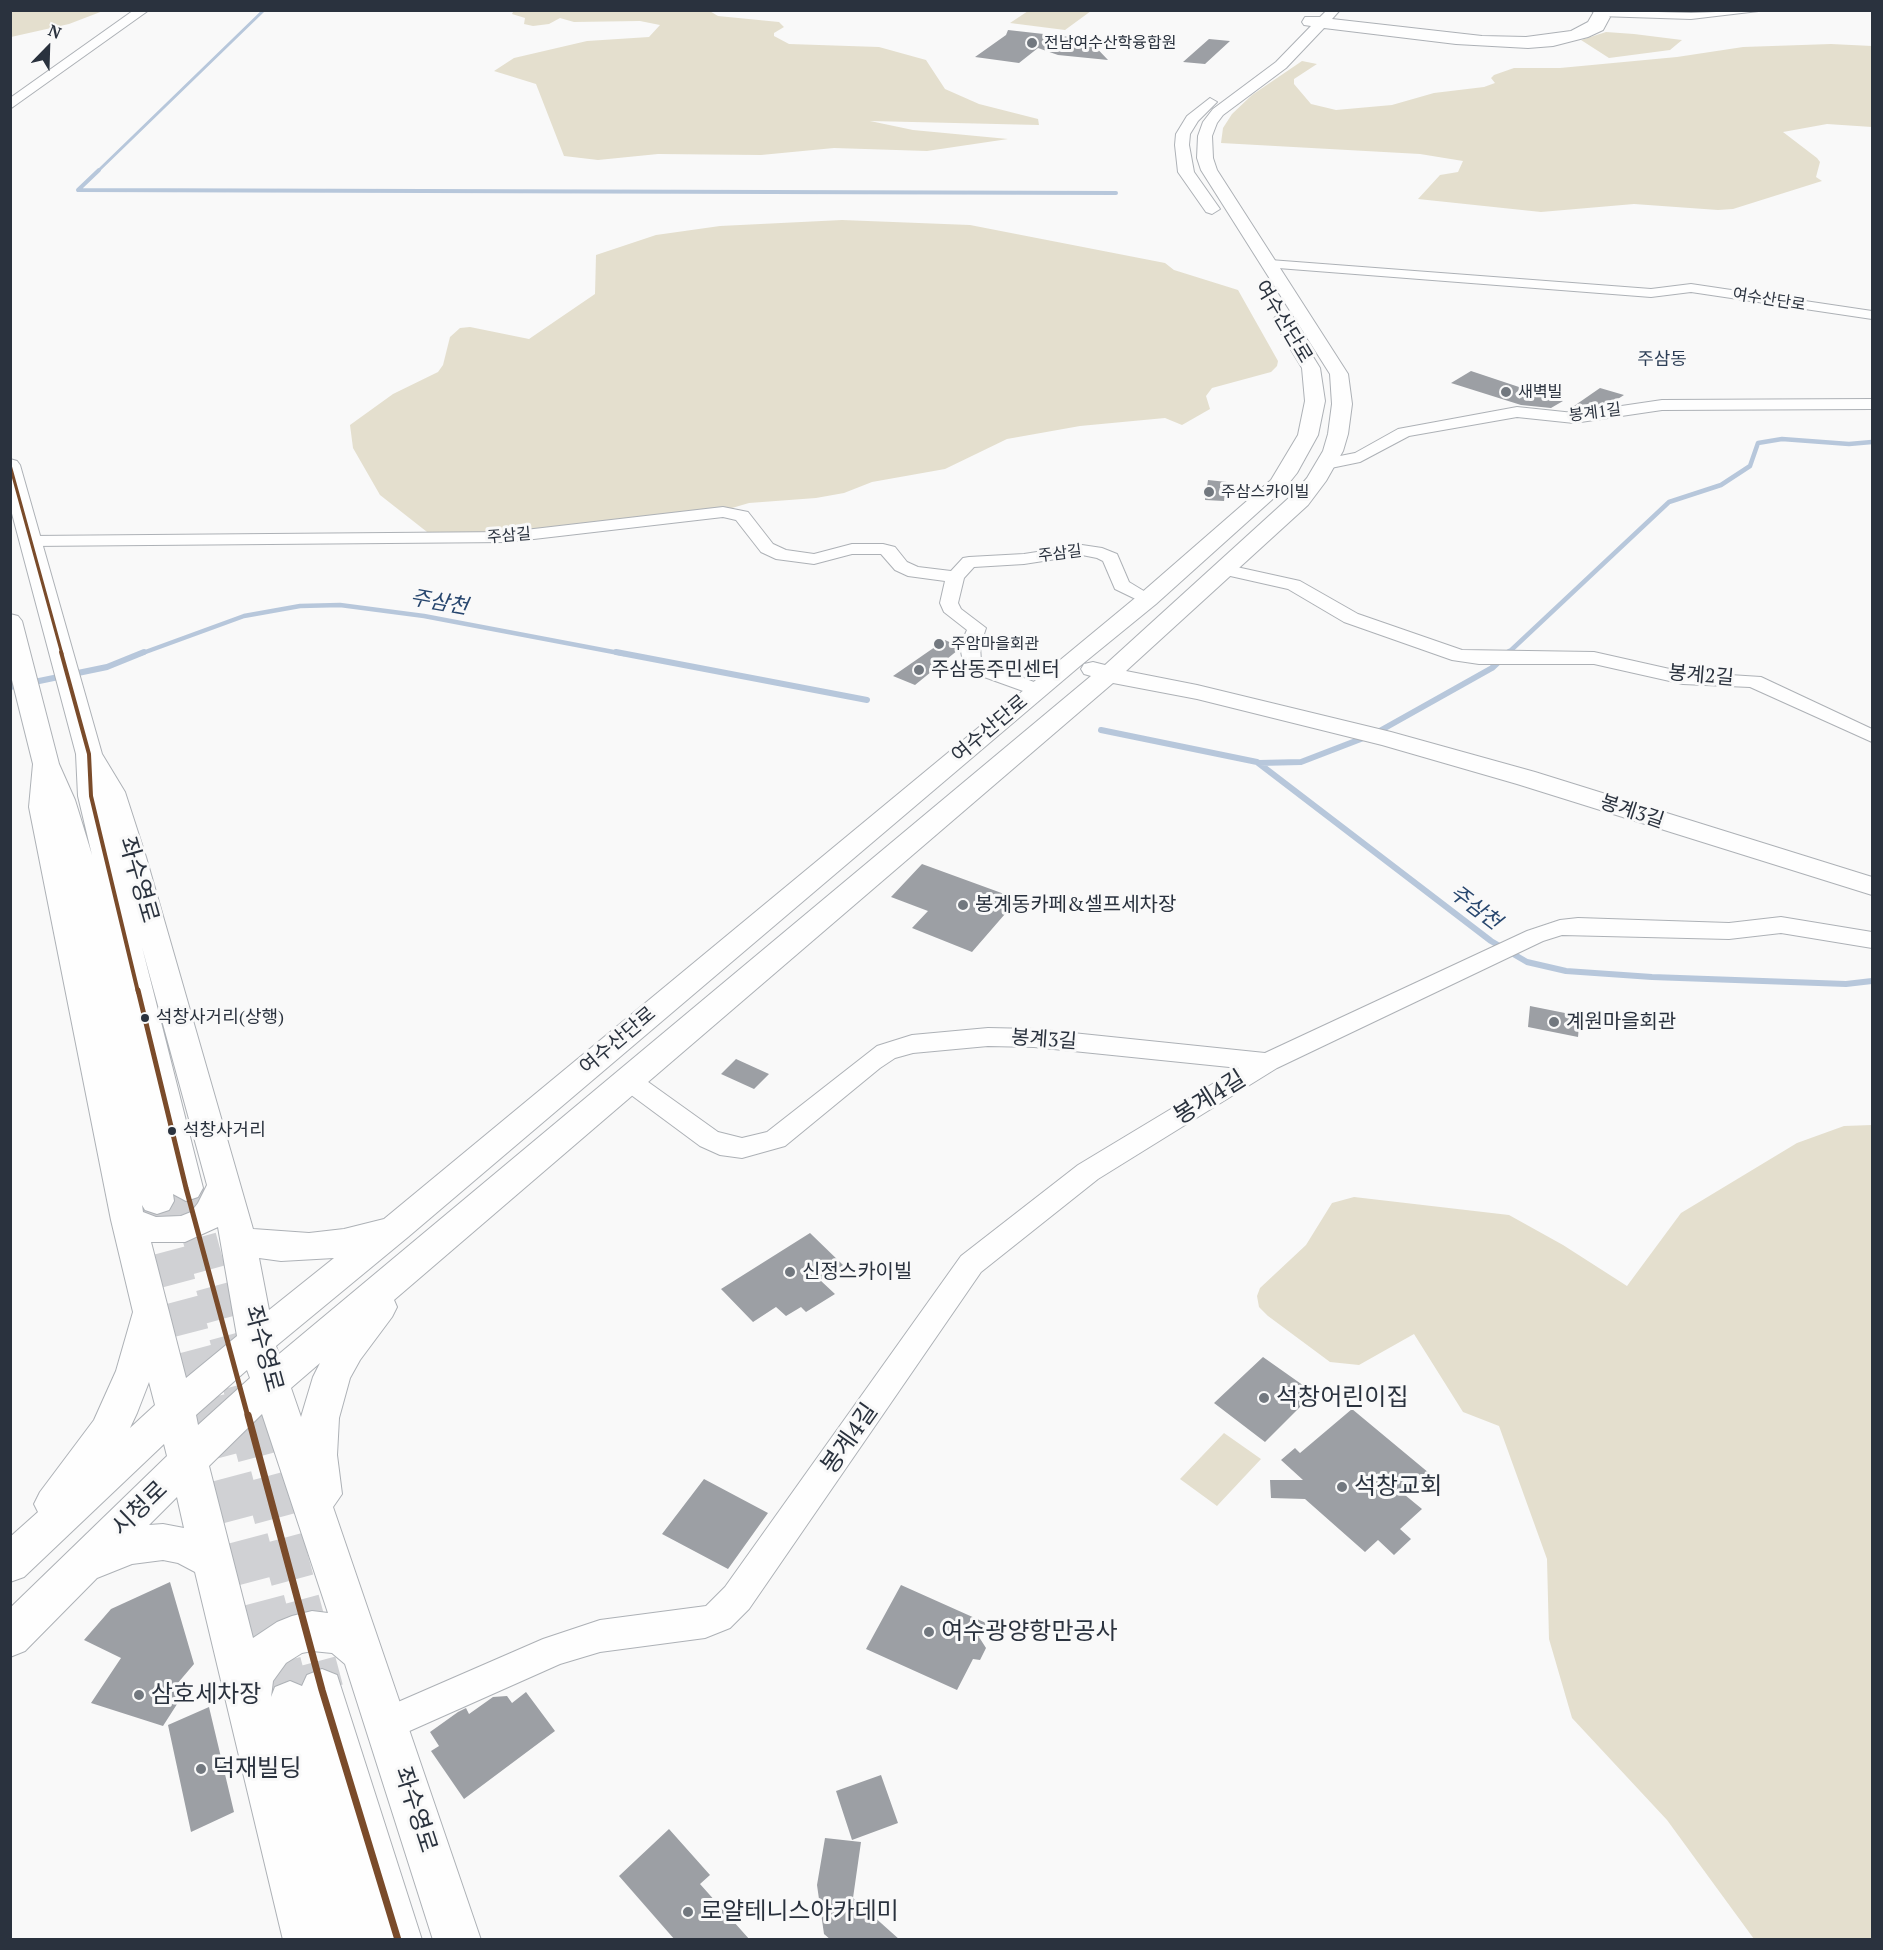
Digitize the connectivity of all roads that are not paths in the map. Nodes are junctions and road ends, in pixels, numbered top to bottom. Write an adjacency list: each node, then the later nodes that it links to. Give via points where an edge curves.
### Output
1 (120, 10): 9 (street)
2 (143, 10): 10 (street)
3 (1334, 10): 6 (street, 여수산단로)
4 (1762, 10): 5 (street, via 1701,16)
5 (1597, 12): 6 (street, via 1593,24 1574,34 1526,41 1482,40)
6 (1314, 19): 7 (street, 여수산단로); 12 (street, 여수산단로, via 1281,65 1218,112 1205,136 1209,170)
7 (1279, 43)
8 (1266, 56): 11 (street, via 1202,109 1183,134 1186,172)
9 (10, 88)
10 (10, 105)
11 (1220, 221)
12 (1270, 264): 14 (street, 여수산단로, via 1651,293 1691,288); 17 (street, 여수산단로, via 1339,374 1342,415)
13 (1274, 305): 16 (street, 여수산단로, via 1314,378 1312,425)
14 (1872, 315)
15 (1872, 404): 17 (street, 봉계1길, via 1662,405 1574,418 1517,412 1404,432 1360,457)
16 (1296, 459): 17 (street); 22 (street, 여수산단로, via 1278,484)
17 (1326, 464): 20 (street, 여수산단로, via 1307,492)
18 (10, 465): 19 (street)
19 (32, 541): 21 (street, 주삼길, via 508,537 723,512 742,516 767,548 790,557 814,560 852,549 883,549 914,573); 28 (street, 좌수영로)
20 (1223, 569): 25 (street, 여수산단로); 27 (street, 봉계2길, via 1294,585 1360,622 1459,656 1594,658 1683,678 1754,681)
21 (955, 577): 22 (street, 주삼길, via 975,560 1024,559 1086,550 1110,556 1121,585); 26 (street, via 950,609 977,631 970,646 971,663)
22 (1148, 599): 24 (street, 여수산단로)
23 (10, 621): 35 (street, via 46,764 42,807)
24 (1071, 661): 25 (street); 26 (street, 여수산단로)
25 (1109, 674): 29 (street, 봉계3길, via 1391,740); 32 (street, 여수산단로)
26 (1036, 690): 37 (street, 여수산단로)
27 (1872, 736)
28 (89, 754): 33 (street, 좌수영로, via 112,792); 34 (street, 좌수영로, via 91,796)
29 (1872, 886)
30 (1872, 940): 31 (street, via 1781,925 1729,931 1578,926 1553,930)
31 (1268, 1062): 32 (street, 봉계3길, via 1034,1038 912,1044 886,1052 871,1062 784,1134 764,1144 742,1148 709,1139); 50 (street, 봉계4길, via 1088,1172 971,1264 737,1598 718,1617 600,1636 555,1650)
32 (628, 1080): 37 (street, 여수산단로)
33 (224, 1184): 35 (street, via 212,1211 203,1221 185,1229 155,1230); 36 (street, 좌수영로)
34 (186, 1188)
35 (142, 1210): 38 (street)
36 (239, 1240): 37 (street, via 281,1247); 39 (street, 좌수영로)
37 (409, 1241): 39 (street, 여수산단로); 40 (street, 여수산단로); 44 (street, via 347,1348 320,1418 318,1455)
38 (150, 1313): 41 (street); 45 (street, via 132,1380 108,1432)
39 (256, 1341): 40 (street, 좌수영로); 41 (street)
40 (271, 1383): 42 (street, 시청로); 44 (street, 좌수영로)
41 (174, 1411): 42 (street); 45 (street)
42 (187, 1462): 43 (street); 46 (street, 시청로)
43 (212, 1560): 46 (street, via 184,1546 163,1542 129,1546 98,1558); 49 (street)
44 (331, 1560): 48 (street, 좌수영로)
45 (10, 1563)
46 (65, 1582): 47 (street, 시청로)
47 (10, 1637)
48 (363, 1652): 49 (street, via 347,1639 331,1633 312,1631 292,1636 271,1649 252,1678); 50 (street, 좌수영로)
49 (287, 1698): 51 (street); 52 (street); 53 (street)
50 (387, 1724): 54 (street, 좌수영로)
51 (307, 1940)
52 (350, 1940)
53 (398, 1940)
54 (457, 1940)

